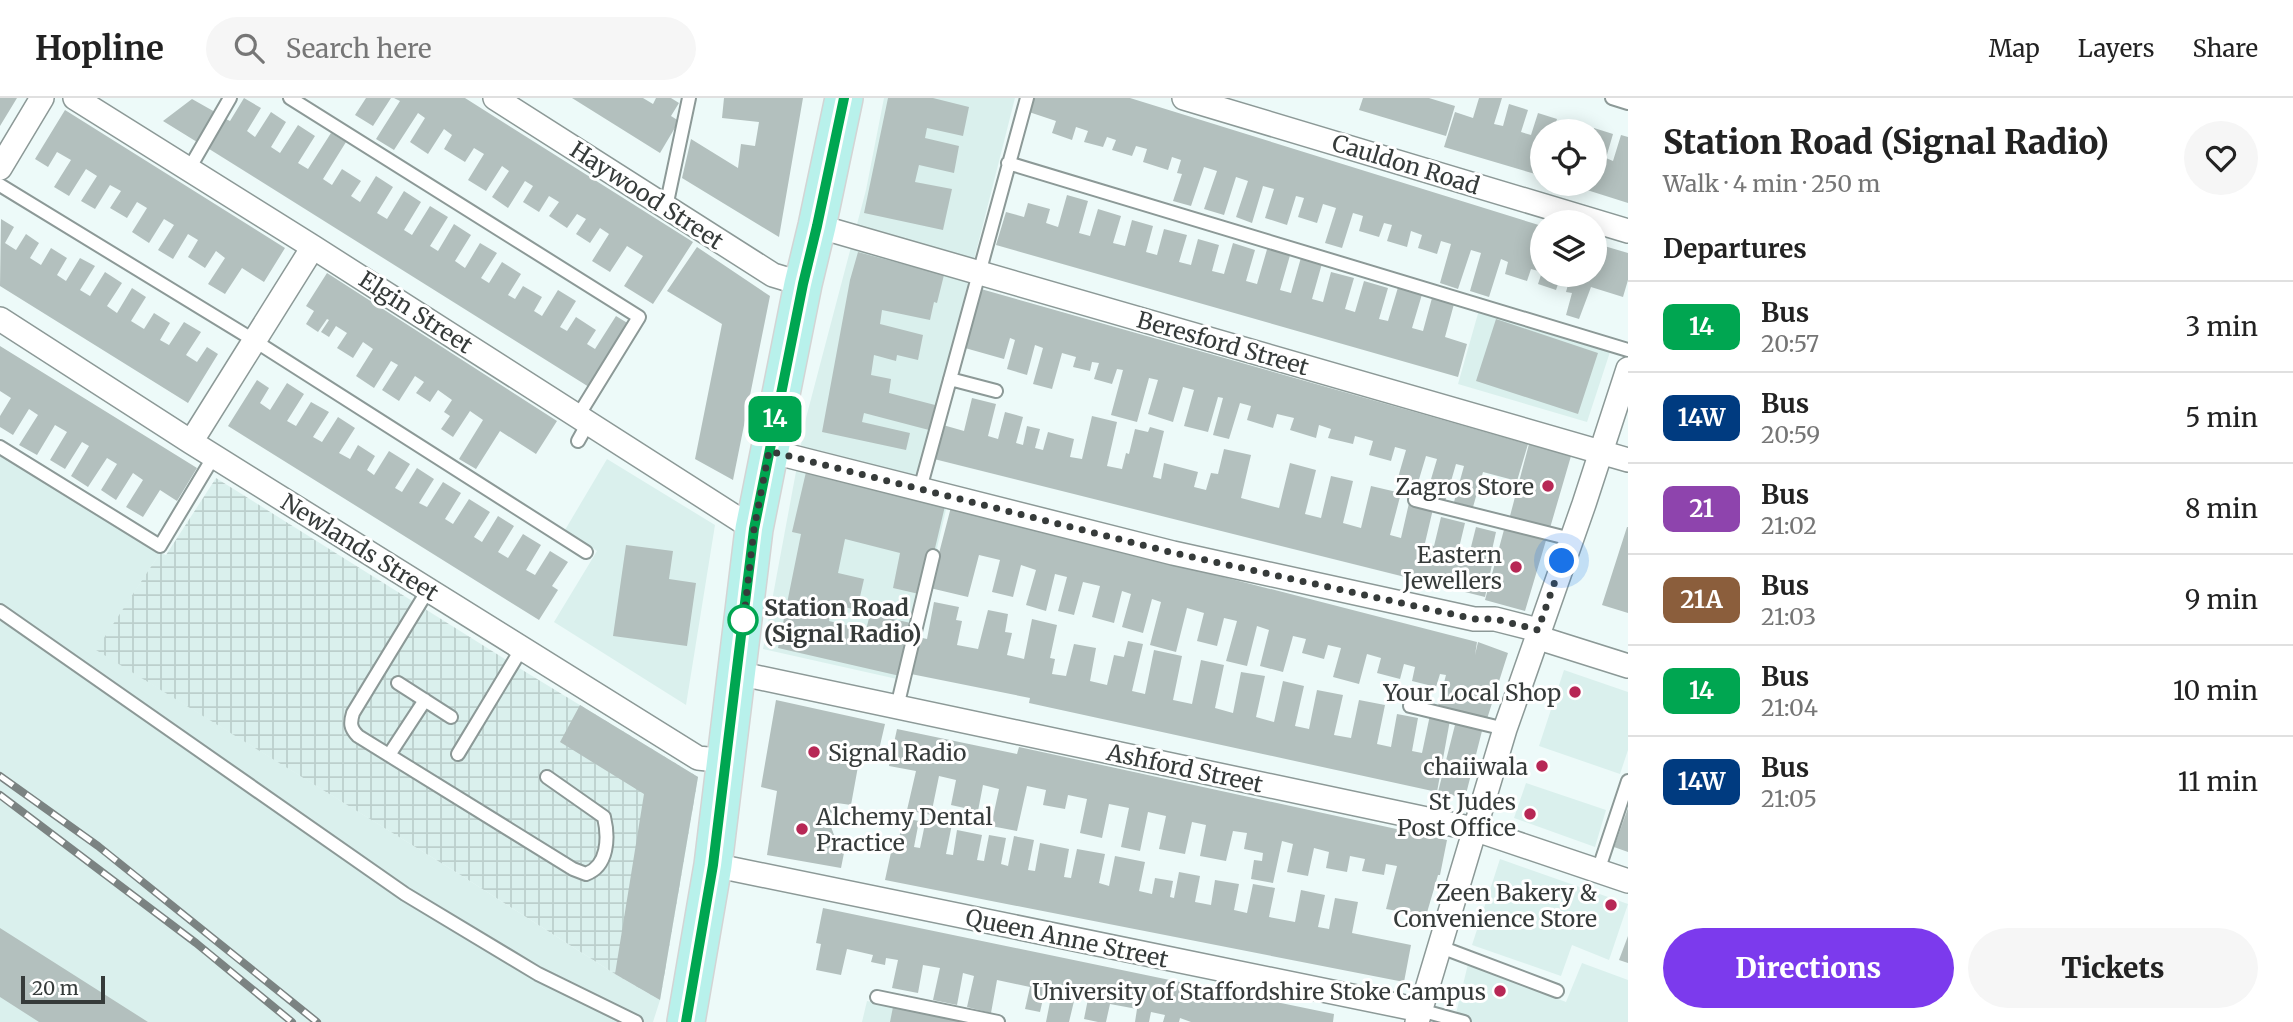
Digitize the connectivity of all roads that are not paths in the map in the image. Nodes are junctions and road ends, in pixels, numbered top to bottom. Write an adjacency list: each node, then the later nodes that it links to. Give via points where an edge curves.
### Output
1 (42, 98): 13 (street)
2 (75, 98): 14 (street, Elgin Street)
3 (230, 98): 14 (lane)
4 (290, 98): 28 (lane, via 639,317)
5 (495, 98): 16 (street, Haywood Street)
6 (689, 98): 16 (lane)
7 (844, 98): 17 (main road)
8 (1027, 98): 12 (lane)
9 (1184, 98): 18 (street, Cauldon Road)
10 (1612, 98): 11 (lane)
11 (1628, 103)
12 (1008, 163): 20 (lane); 24 (lane)
13 (0, 167)
14 (189, 169): 19 (street, Elgin Street)
15 (0, 185): 23 (lane)
16 (666, 207): 21 (street, Haywood Street, via 773,275)
17 (817, 226): 20 (street, Beresford Street); 21 (main road)
18 (1628, 231)
19 (313, 247): 23 (street); 28 (street, Elgin Street)
20 (978, 272): 26 (lane); 32 (street, Beresford Street)
21 (803, 284): 31 (main road)
22 (0, 319): 29 (street, Newlands Street)
23 (255, 341): 29 (street); 39 (lane)
24 (1628, 350)
25 (1628, 369): 32 (street)
26 (950, 379): 27 (lane); 35 (lane)
27 (996, 391)
28 (581, 427): 37 (street, Elgin Street)
29 (191, 442): 33 (street, Newlands Street)
30 (0, 447): 33 (lane, via 160,546)
31 (769, 451): 35 (street); 37 (main road)
32 (1601, 452): 34 (street, Beresford Street); 38 (street)
33 (214, 456): 41 (street, Newlands Street)
34 (1628, 460)
35 (920, 489): 43 (street, via 1186,556 1474,619 1495,619)
36 (1415, 500): 38 (lane)
37 (754, 529): 46 (main road)
38 (1571, 539): 43 (street)
39 (586, 552)
40 (933, 555): 50 (lane)
41 (428, 590): 44 (street, Newlands Street); 54 (lane, via 350,721 358,736)
42 (0, 611): 66 (lane, via 404,894 538,974)
43 (1537, 633): 45 (street); 52 (street)
44 (522, 648): 53 (lane); 55 (street, Newlands Street, via 698,758)
45 (1628, 666)
46 (737, 673): 50 (street, Ashford Street); 55 (main road)
47 (398, 683): 48 (lane)
48 (425, 700): 51 (lane); 54 (lane)
49 (1410, 706): 52 (lane)
50 (897, 707): 58 (street, Ashford Street)
51 (451, 717)
52 (1505, 729): 58 (street)
53 (458, 754)
54 (389, 755): 56 (lane, via 573,869 586,874 596,871 605,844 604,817)
55 (726, 761): 59 (main road)
56 (547, 777)
57 (1628, 781): 60 (lane)
58 (1474, 829): 60 (street, Ashford Street); 62 (street)
59 (713, 865): 65 (street, Queen Anne Street); 67 (main road)
60 (1598, 871): 61 (street, Ashford Street)
61 (1628, 881)
62 (1438, 946): 63 (lane); 65 (street)
63 (1558, 991)
64 (877, 997): 68 (lane)
65 (1419, 1016): 69 (lane)
66 (636, 1022)
67 (686, 1022)
68 (998, 1022)
69 (1464, 1022)

